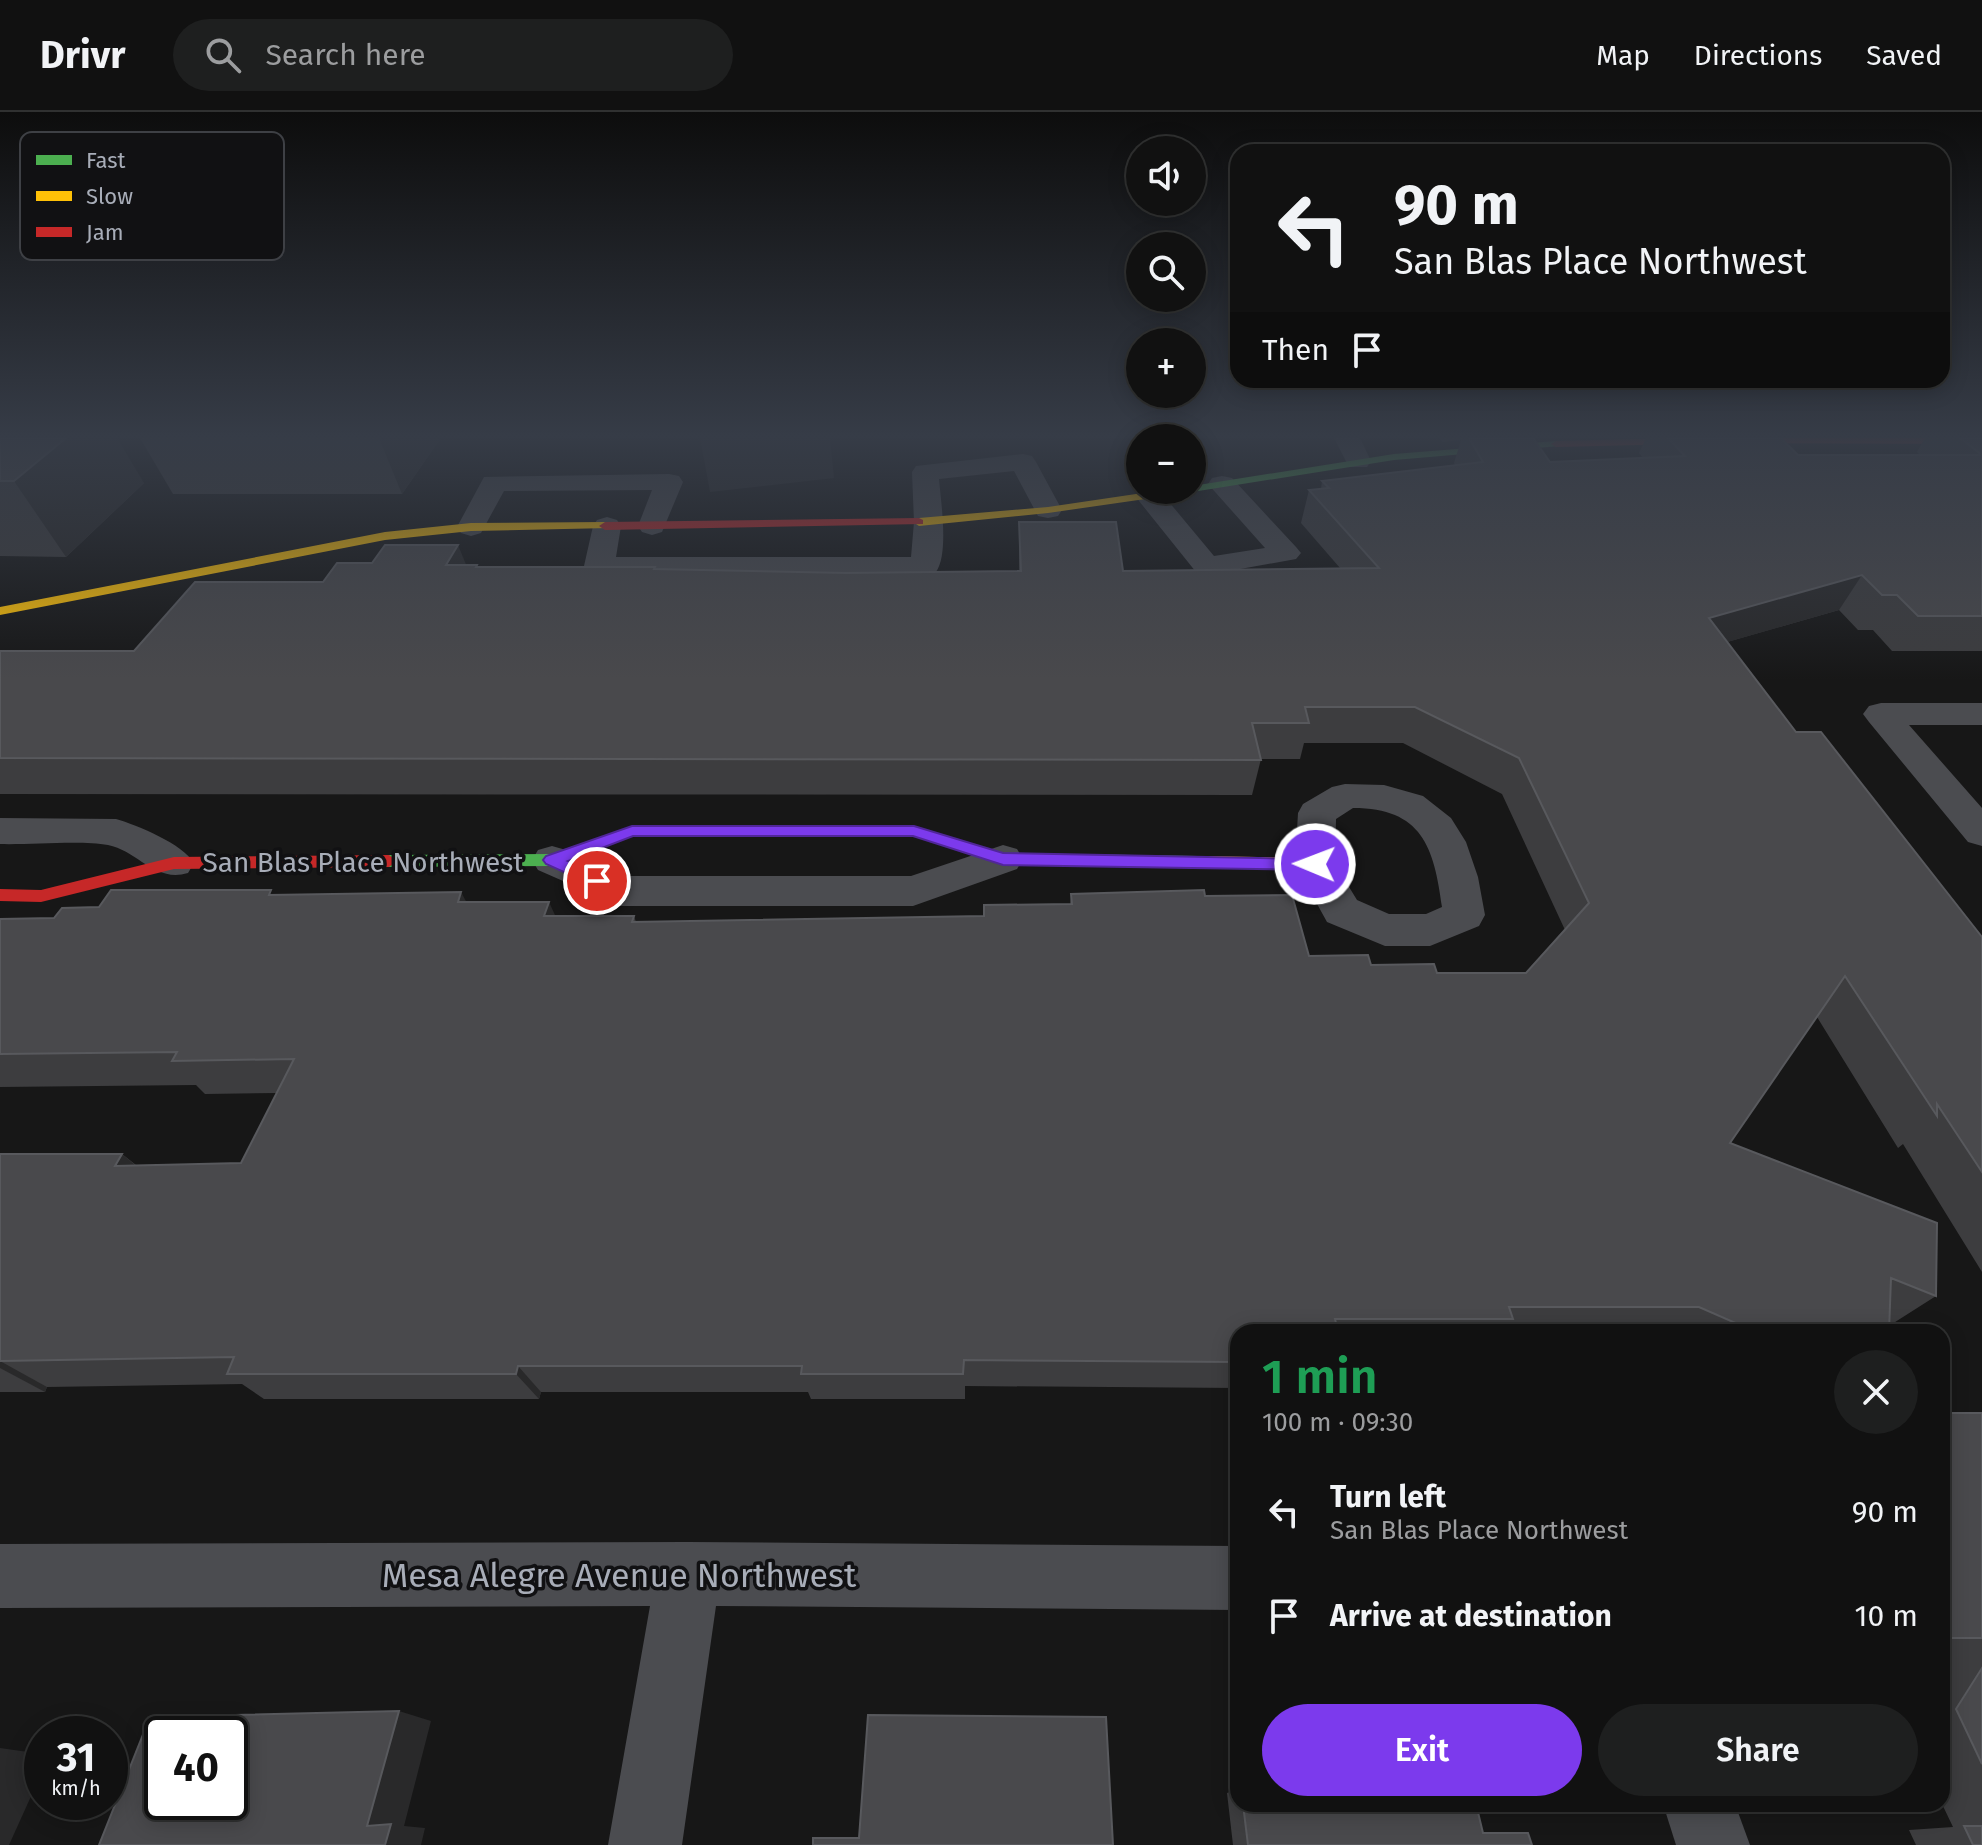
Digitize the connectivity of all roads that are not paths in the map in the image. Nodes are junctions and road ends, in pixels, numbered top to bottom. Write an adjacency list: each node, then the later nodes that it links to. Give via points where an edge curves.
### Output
1 (475, 519): 10 (street)
2 (655, 519): 9 (street)
3 (928, 519): 7 (street)
4 (959, 519): 7 (street)
5 (1168, 519): 6 (street, via 1207,566 1286,553)
6 (1254, 519)
7 (928, 522): 8 (street, via 925,566 599,566); 9 (street)
8 (607, 526): 9 (street); 10 (street)
9 (652, 526)
10 (471, 527): 11 (street, via 299,551)
11 (0, 611)
12 (1982, 714): 14 (street, via 1881,714)
13 (0, 831): 17 (street, San Blas Place Northwest, via 116,832)
14 (1982, 833)
15 (1003, 859): 16 (street, San Blas Place Northwest, via 914,831 632,831); 16 (street, San Blas Place Northwest, via 913,891 620,891); 18 (street, San Blas Place Northwest)
16 (552, 860): 17 (street, San Blas Place Northwest)
17 (174, 863): 19 (street, San Blas Place Northwest, via 41,896)
18 (1315, 864)
19 (0, 895)
20 (688, 1574): 21 (street, Mesa Alegre Avenue Northwest); 22 (street, Mesa Alegre Avenue Northwest); 24 (street)
21 (0, 1576)
22 (1230, 1578)
23 (1702, 1812): 25 (street)
24 (645, 1845)
25 (1713, 1845)

